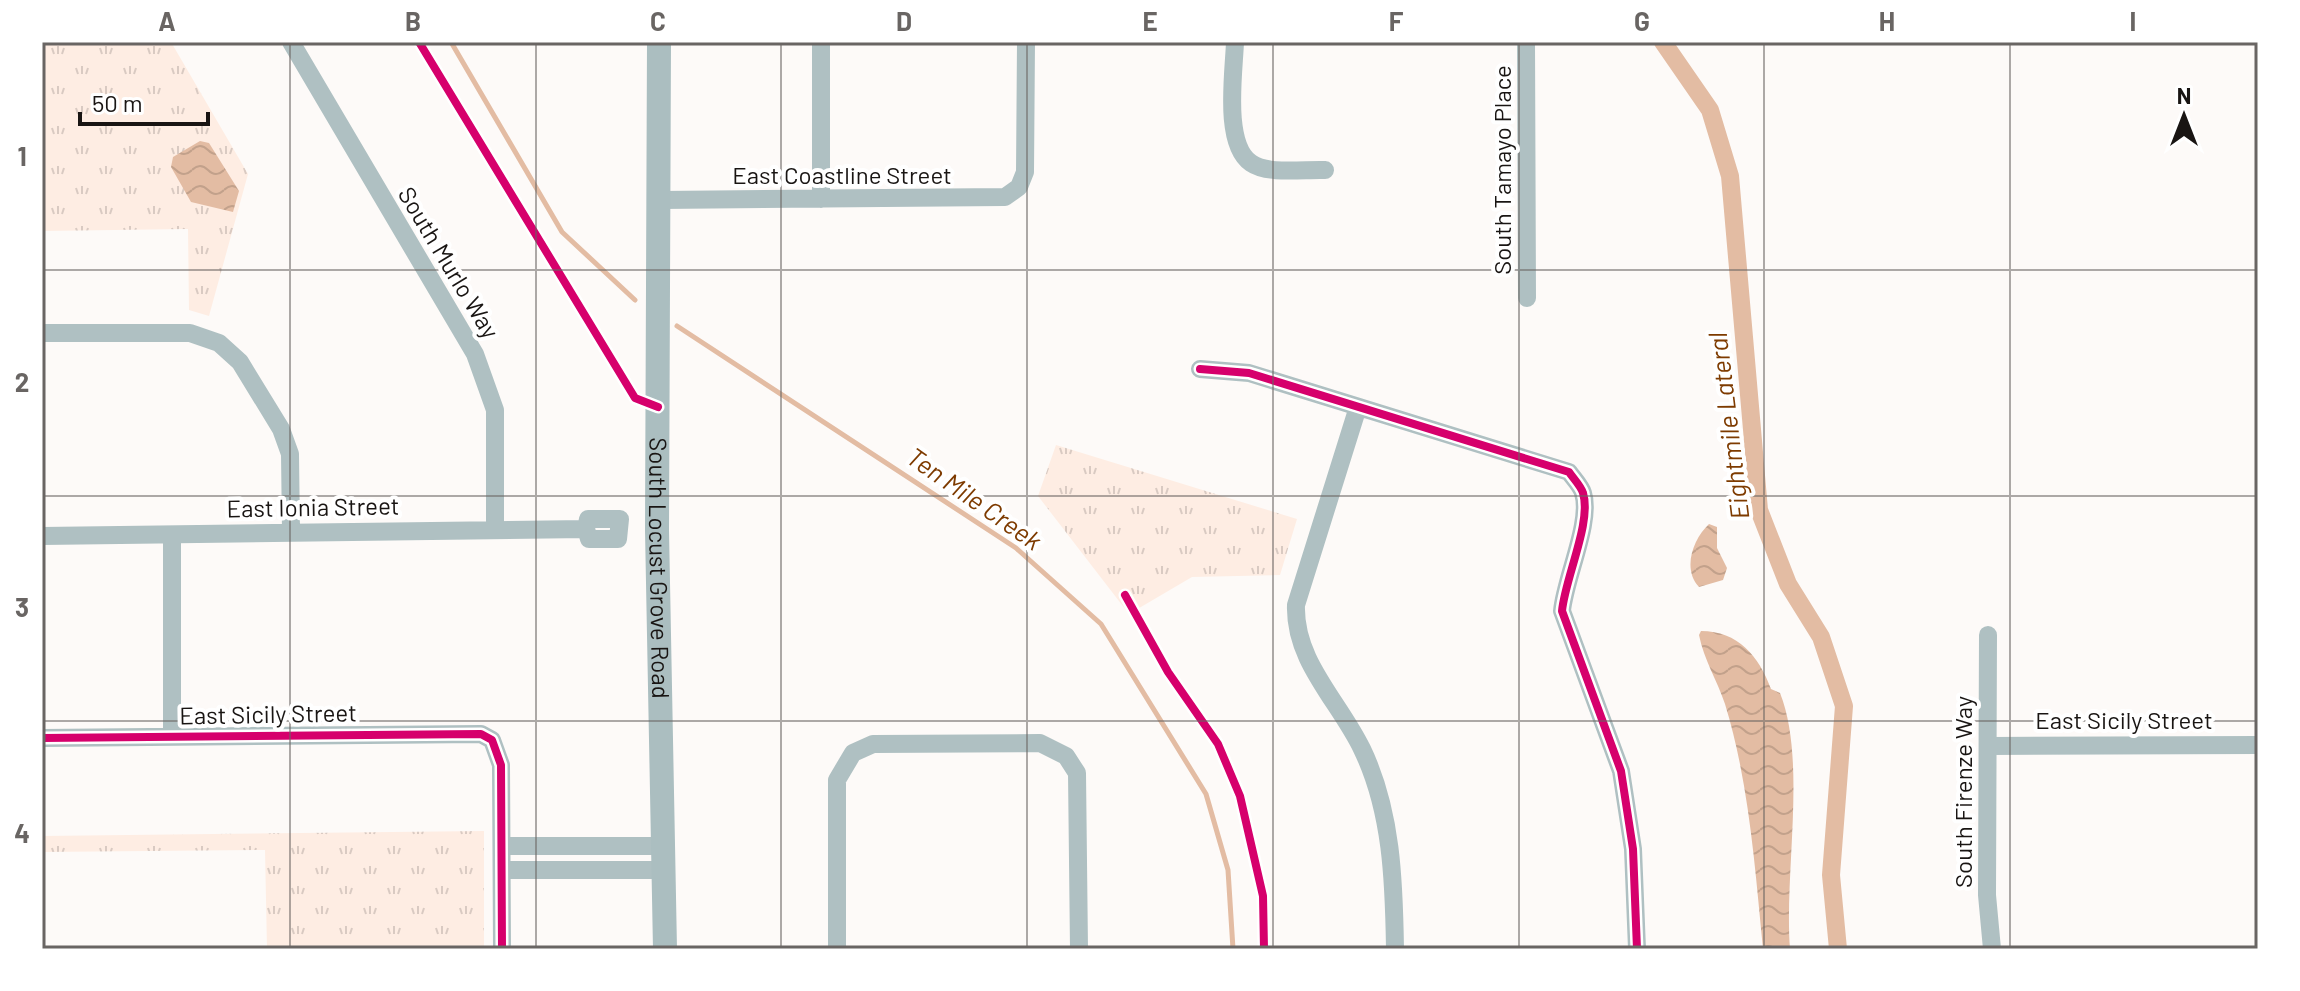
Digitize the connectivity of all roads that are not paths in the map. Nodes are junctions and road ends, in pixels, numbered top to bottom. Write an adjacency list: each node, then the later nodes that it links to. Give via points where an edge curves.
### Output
1 (291, 42): 14 (street, South Murlo Way, via 475,354 488,385 495,410)
2 (659, 42): 9 (main road, South Locust Grove Road)
3 (821, 42): 8 (street)
4 (1026, 42): 8 (street, East Coastline Street, via 1026,162 1019,187 991,200)
5 (1235, 42): 7 (street, via 1233,130 1243,154 1264,168)
6 (1526, 42): 10 (street, South Tamayo Place)
7 (1325, 170)
8 (821, 199): 9 (street, East Coastline Street)
9 (661, 200): 15 (main road, South Locust Grove Road)
10 (1527, 298)
11 (42, 333): 16 (street, via 190,333 219,343 240,362 281,429 290,454)
12 (1200, 369): 13 (street, via 1249,373)
13 (1358, 407): 31 (street, via 1295,621 1308,662 1363,751 1375,786 1391,854); 32 (street, via 1546,463 1569,472 1583,492 1584,515 1562,611 1621,771 1633,849)
14 (495, 529): 15 (street, East Ionia Street, via 586,529 588,519 620,519 622,530); 16 (street, East Ionia Street)
15 (657, 530): 25 (main road, South Locust Grove Road)
16 (291, 531): 17 (street, East Ionia Street)
17 (172, 535): 18 (street, East Ionia Street); 20 (street)
18 (42, 536)
19 (1988, 635): 23 (street, South Firenze Way)
20 (172, 737): 21 (street, East Sicily Street); 24 (street, East Sicily Street, via 481,734 492,740 501,765)
21 (42, 738)
22 (2258, 745): 23 (street, East Sicily Street)
23 (1990, 746): 33 (street, South Firenze Way, via 1987,895)
24 (502, 846): 25 (street); 26 (street)
25 (663, 858): 26 (street); 28 (main road, South Locust Grove Road)
26 (502, 870): 27 (street)
27 (502, 949)
28 (665, 949)
29 (837, 949): 30 (street, via 837,780 853,753 873,744 1040,743 1066,756 1077,773)
30 (1079, 949)
31 (1395, 949)
32 (1637, 949)
33 (1992, 949)

